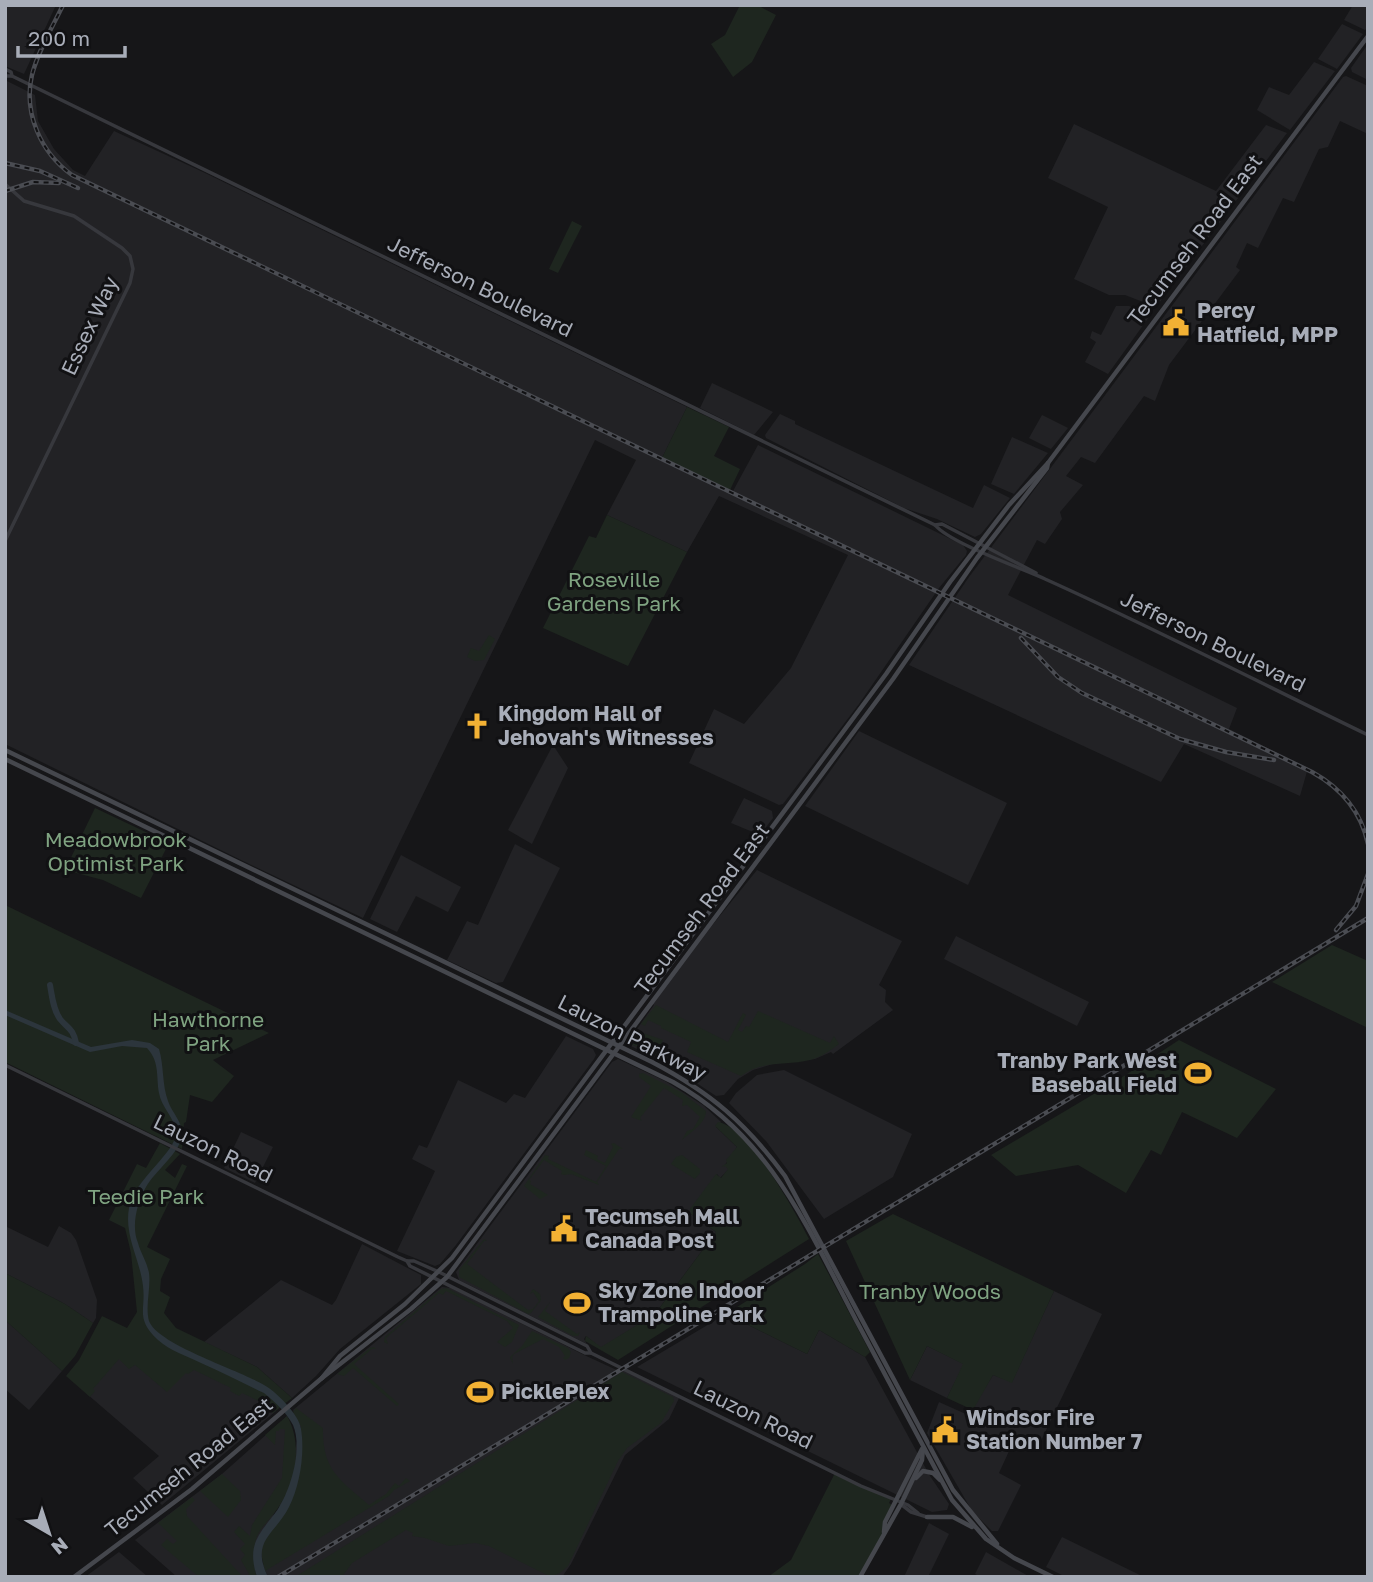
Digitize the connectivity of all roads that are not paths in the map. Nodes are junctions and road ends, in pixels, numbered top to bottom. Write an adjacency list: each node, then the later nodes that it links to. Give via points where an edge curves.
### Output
1 (1368, 36): 6 (main road, Tecumseh Road East)
2 (5, 69): 4 (street, Jefferson Boulevard)
3 (5, 76): 4 (street, Jefferson Boulevard)
4 (12, 76): 7 (street, Jefferson Boulevard)
5 (5, 184): 8 (street, Essex Way, via 24,201 74,216 122,247 133,269)
6 (1048, 463): 9 (main road, Tecumseh Road East); 10 (main road, Tecumseh Road East)
7 (935, 525): 9 (street, Jefferson Boulevard); 11 (street, Jefferson Boulevard)
8 (5, 541)
9 (980, 542): 10 (street, Jefferson Boulevard); 11 (main road, Tecumseh Road East)
10 (987, 546): 12 (main road, Tecumseh Road East); 13 (street, Jefferson Boulevard)
11 (976, 548): 12 (street, Jefferson Boulevard); 17 (main road, Tecumseh Road East)
12 (983, 551): 13 (street, Jefferson Boulevard); 18 (main road, Tecumseh Road East, via 894,679)
13 (1044, 578): 14 (street, Jefferson Boulevard)
14 (1368, 735)
15 (5, 750): 17 (main road, Lauzon Parkway)
16 (5, 759): 19 (main road, Lauzon Parkway)
17 (611, 1042): 18 (main road, Lauzon Parkway); 19 (main road, Tecumseh Road East)
18 (620, 1046): 20 (main road, Tecumseh Road East); 29 (main road, Lauzon Parkway, via 693,1084 764,1147 798,1199)
19 (606, 1049): 20 (main road, Lauzon Parkway); 23 (main road, Tecumseh Road East)
20 (614, 1054): 24 (main road, Tecumseh Road East); 29 (main road, Lauzon Parkway, via 689,1091 758,1151 794,1201)
21 (5, 1065): 22 (street, Lauzon Road)
22 (407, 1261): 23 (street, Lauzon Road); 25 (street, Lauzon Road)
23 (439, 1272): 24 (street, Lauzon Road); 25 (main road, Tecumseh Road East)
24 (447, 1276): 26 (main road, Tecumseh Road East); 27 (street, Lauzon Road, via 587,1346)
25 (433, 1277): 26 (street, Lauzon Road); 28 (main road, Tecumseh Road East)
26 (442, 1281): 27 (street, Lauzon Road); 28 (main road, Tecumseh Road East)
27 (592, 1353): 32 (street, Lauzon Road)
28 (322, 1378): 36 (main road, Tecumseh Road East, via 192,1489)
29 (926, 1446): 30 (main road); 31 (main road, Lauzon Parkway); 32 (main road); 35 (main road, Lauzon Parkway, via 958,1499)
30 (912, 1481): 31 (main road, via 923,1471); 32 (main road)
31 (943, 1483): 34 (main road, Lauzon Parkway)
32 (898, 1502): 33 (street, Lauzon Road); 37 (main road)
33 (926, 1517): 34 (main road, via 953,1517)
34 (978, 1531): 35 (main road, Lauzon Parkway)
35 (997, 1545): 38 (main road)
36 (74, 1577)
37 (860, 1577)
38 (1053, 1577)

